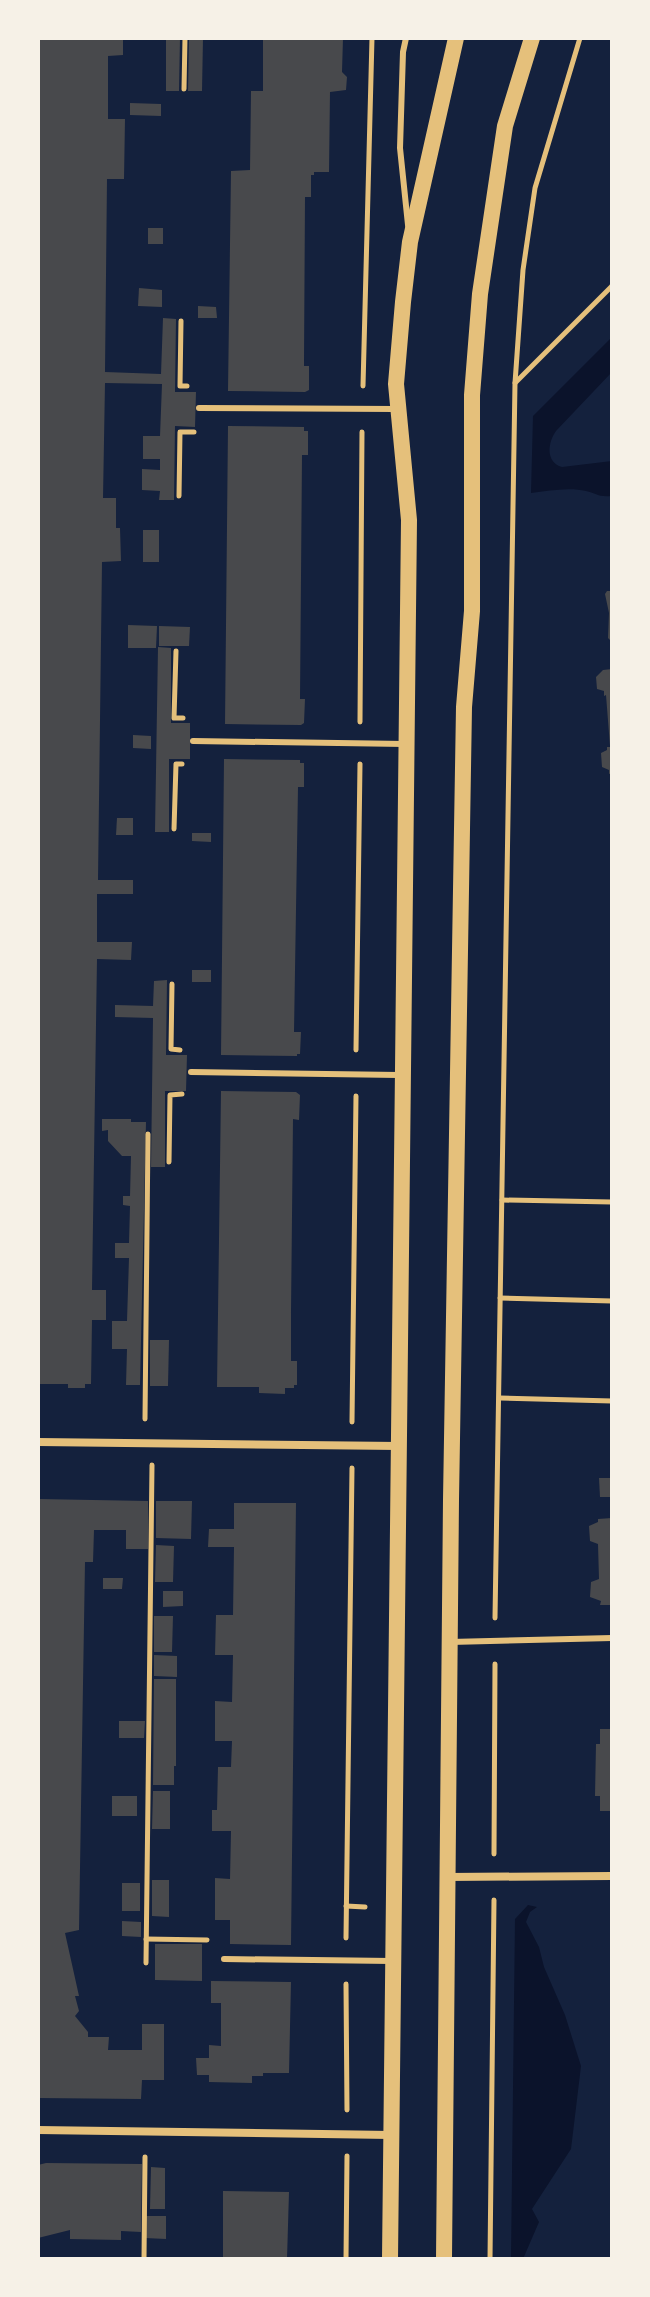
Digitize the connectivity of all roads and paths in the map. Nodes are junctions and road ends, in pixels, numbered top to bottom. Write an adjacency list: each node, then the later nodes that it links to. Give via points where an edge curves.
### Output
1 (185, 38): 7 (path)
2 (372, 38): 12 (path)
3 (406, 38): 8 (lane, via 400,148)
4 (456, 38): 8 (main road)
5 (532, 38): 32 (main road, via 505,126 480,294 472,395)
6 (580, 38): 10 (path, via 535,188)
7 (184, 89)
8 (410, 242): 13 (main road)
9 (612, 286): 10 (path)
10 (515, 383): 21 (path)
11 (199, 408): 12 (lane)
12 (362, 409): 13 (lane); 15 (path)
13 (398, 409): 16 (main road, via 409,520)
14 (193, 741): 15 (lane)
15 (360, 742): 16 (lane); 18 (path)
16 (407, 744): 19 (main road)
17 (191, 1072): 18 (lane)
18 (356, 1074): 19 (lane); 29 (path)
19 (403, 1075): 30 (main road)
20 (148, 1134): 28 (path)
21 (502, 1200): 22 (path); 23 (path)
22 (612, 1202)
23 (500, 1298): 24 (path); 25 (path)
24 (612, 1301)
25 (500, 1398): 26 (path); 33 (path)
26 (612, 1401)
27 (38, 1442): 28 (street)
28 (148, 1444): 29 (street); 37 (path)
29 (352, 1445): 30 (street); 40 (path)
30 (399, 1446): 41 (main road)
31 (612, 1638): 33 (lane)
32 (450, 1642): 33 (lane); 35 (main road)
33 (495, 1642): 36 (path)
34 (612, 1876): 36 (street)
35 (447, 1877): 36 (street); 50 (main road)
36 (494, 1878): 51 (path)
37 (146, 1939): 38 (path); 42 (path)
38 (207, 1940)
39 (224, 1959): 40 (lane)
40 (346, 1960): 41 (lane); 45 (path)
41 (392, 1961): 46 (main road)
42 (146, 1963)
43 (38, 2130): 44 (street)
44 (145, 2132): 45 (street); 47 (path)
45 (347, 2135): 46 (street); 48 (path)
46 (391, 2135): 49 (main road)
47 (144, 2259)
48 (346, 2259)
49 (390, 2259)
50 (444, 2259)
51 (490, 2259)

